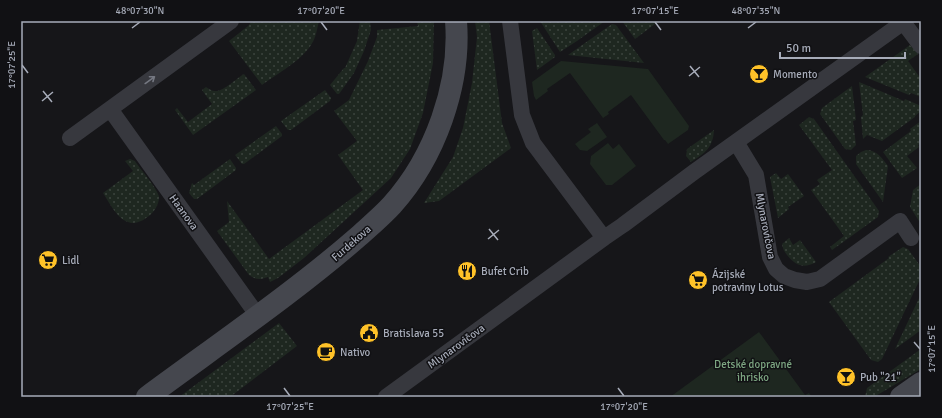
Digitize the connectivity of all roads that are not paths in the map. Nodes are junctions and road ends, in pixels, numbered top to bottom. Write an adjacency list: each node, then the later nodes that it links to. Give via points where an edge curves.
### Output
1 (231, 21): 6 (street, one-way to 1)
2 (456, 21): 11 (street, Furdekova, via 455,60 448,103 433,141 411,181 383,215 340,253)
3 (510, 21): 9 (street, via 522,115 533,143)
4 (904, 22): 5 (street, Mlynarovičova); 8 (street, Mlynarovičova)
5 (921, 46)
6 (114, 106): 7 (street); 11 (street, Haanova)
7 (70, 138)
8 (736, 142): 9 (street, Mlynarovičova); 10 (street, Mlynarovičova, via 756,175 770,257 776,269 784,276 806,282 820,279 900,221)
9 (604, 238): 16 (street, Mlynarovičova)
10 (912, 238)
11 (258, 316): 12 (street, Furdekova)
12 (178, 374): 14 (street, Furdekova); 15 (street)
13 (921, 383): 17 (street)
14 (147, 397)
15 (168, 397)
16 (386, 397)
17 (901, 397)

